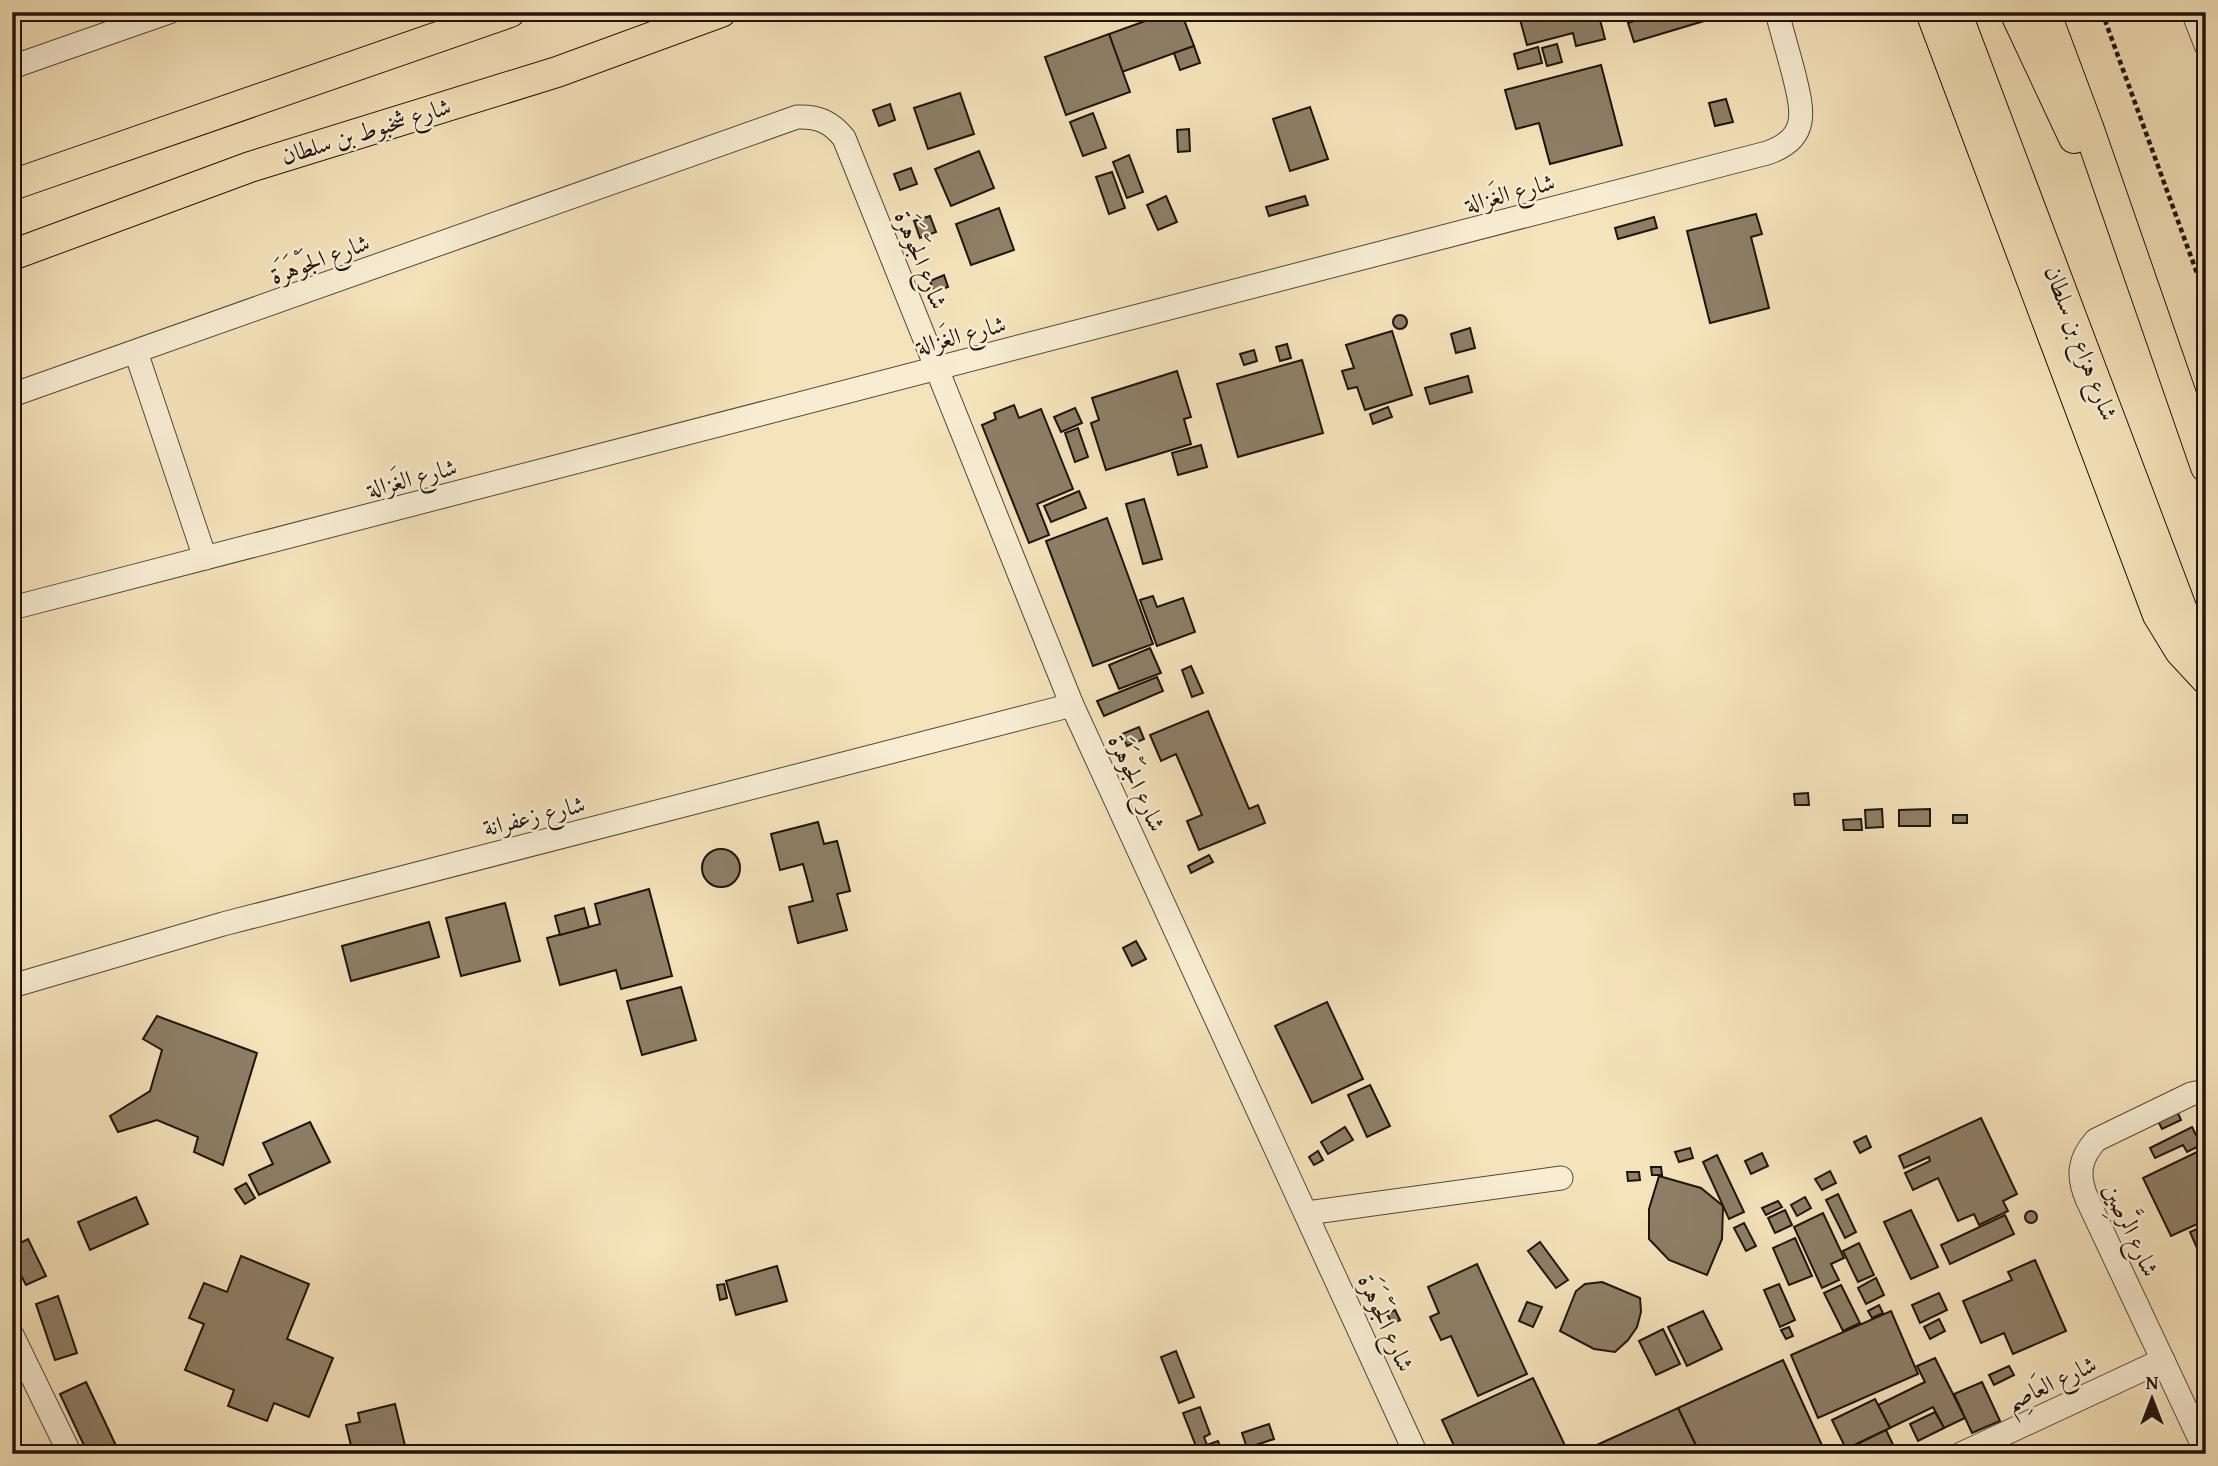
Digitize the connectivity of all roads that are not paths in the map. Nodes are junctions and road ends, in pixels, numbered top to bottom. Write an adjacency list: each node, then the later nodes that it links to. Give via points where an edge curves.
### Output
1 (169, 12): 11 (street)
2 (510, 12): 13 (main road)
3 (721, 12): 14 (main road, شارع شخبوط بن سلطان, via 557,72 250,167)
4 (1777, 12): 16 (street, شارع الغَزالة, via 1802,111 1796,134 1779,149)
5 (1931, 12): 21 (main road, via 2158,615 2180,651)
6 (1956, 12): 21 (main road, شارع هزاع بن سلطان)
7 (2015, 12): 12 (main road, via 2074,138)
8 (2045, 12): 12 (main road)
9 (2193, 12): 10 (street)
10 (2206, 45)
11 (12, 66)
12 (2108, 183): 18 (main road)
13 (12, 185)
14 (12, 255)
15 (136, 352): 16 (street, شارع الجَوْهَرَة, via 797,117 811,117 824,120 844,138); 17 (street, شارع الجَوْهَرَة); 19 (street)
16 (936, 369): 19 (street, شارع الغَزالة); 22 (street, شارع الجَوْهَرَة)
17 (12, 395)
18 (2206, 467)
19 (205, 558): 20 (street, شارع الغَزالة)
20 (12, 608)
21 (2206, 677)
22 (1072, 705): 23 (street, شارع زعفرانة, via 223,923); 26 (street, شارع الجَوْهَرَة)
23 (12, 986)
24 (2206, 1091): 28 (street, شارع الرَّصِين, via 2096,1140 2080,1167 2080,1183)
25 (1561, 1178): 26 (street)
26 (1307, 1213): 31 (street, شارع الجَوْهَرَة)
27 (12, 1335): 30 (street)
28 (2163, 1360): 29 (street, شارع الرَّصِين); 32 (street, شارع العَاصِم)
29 (2206, 1452)
30 (71, 1454)
31 (1416, 1454)
32 (1961, 1454)

